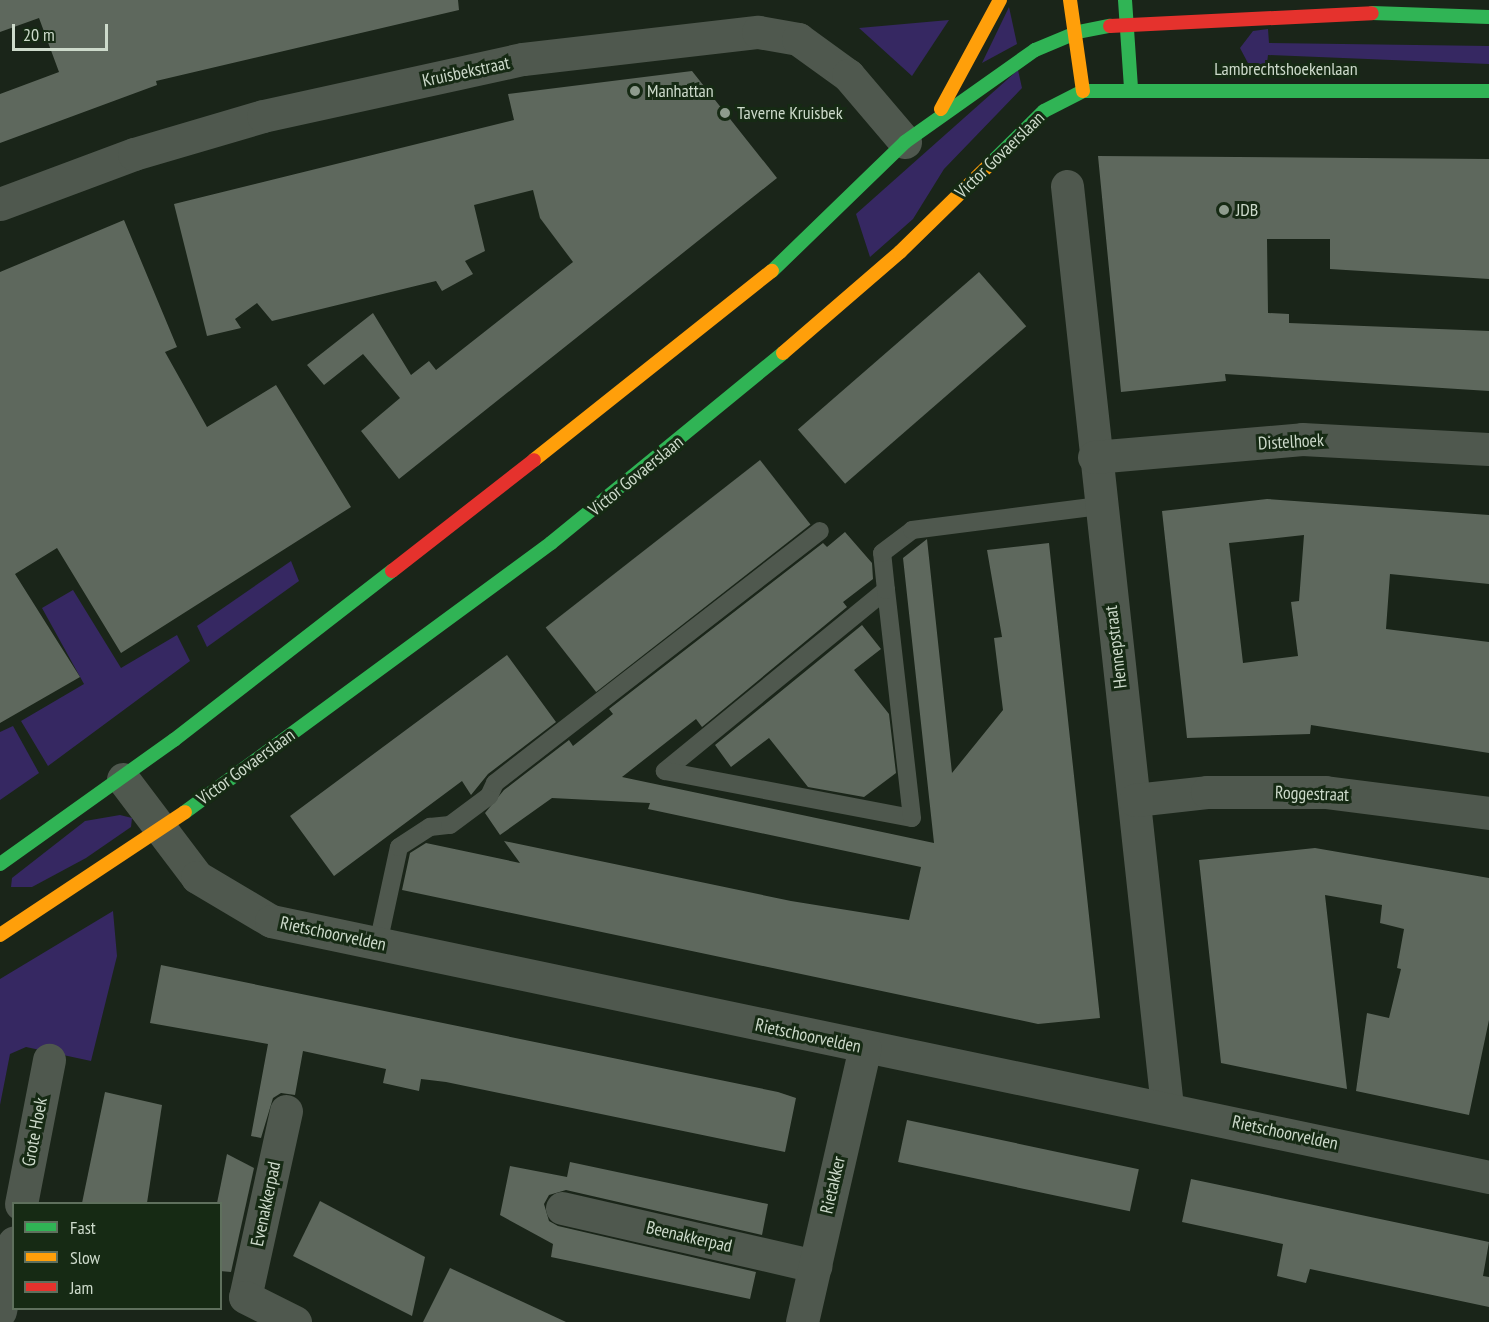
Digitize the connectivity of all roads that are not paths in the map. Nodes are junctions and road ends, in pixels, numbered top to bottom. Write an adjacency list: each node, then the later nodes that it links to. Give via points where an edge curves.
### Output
1 (1000, 0): 10 (street)
2 (1070, 0): 6 (street)
3 (1125, 0): 5 (street)
4 (1489, 17): 5 (street, via 1327,12)
5 (1127, 23): 6 (street); 7 (street)
6 (1078, 32): 8 (street); 10 (street, via 1035,50)
7 (1131, 87): 8 (street, Lambrechtshoekenlaan); 9 (street, Lambrechtshoekenlaan)
8 (1083, 91): 22 (street, Victor Govaerslaan, via 1044,111 900,252 663,454 551,543)
9 (1489, 91)
10 (937, 116): 11 (street)
11 (905, 142): 13 (street, Kruisbekstraat, via 848,75 798,39 758,32 523,59 263,116 134,153); 19 (street, via 750,292)
12 (1067, 186): 15 (street, Hennepstraat)
13 (0, 204)
14 (1489, 448): 15 (street, Distelhoek, via 1302,439)
15 (1094, 457): 16 (street, Hennepstraat)
16 (1099, 506): 18 (lane, via 912,530 882,554); 20 (street, Hennepstraat)
17 (819, 531): 25 (lane, via 495,783 489,796 450,825 430,827 399,847)
18 (886, 590): 18 (lane, via 912,819 665,771 858,613)
19 (123, 779): 22 (street); 23 (street)
20 (1135, 800): 21 (street, Roggestraat, via 1206,792 1325,792); 28 (street, Hennepstraat)
21 (1489, 813)
22 (162, 830): 24 (street, Victor Govaerslaan); 25 (street, Rietschoorvelden, via 197,877 271,921)
23 (0, 864)
24 (0, 935)
25 (378, 944): 26 (street, Rietschoorvelden)
26 (865, 1048): 28 (street, Rietschoorvelden); 34 (street, Rietakker)
27 (49, 1060): 31 (street, Grote Hoek)
28 (1167, 1107): 30 (street, Rietschoorvelden)
29 (286, 1111): 36 (street, Evenakkerpad, via 245,1297)
30 (1489, 1177)
31 (21, 1202)
32 (562, 1208): 34 (street, Beenakkerpad)
33 (12, 1252): 35 (street)
34 (815, 1266): 37 (street, Rietakker)
35 (0, 1311)
36 (295, 1322)
37 (802, 1322)

